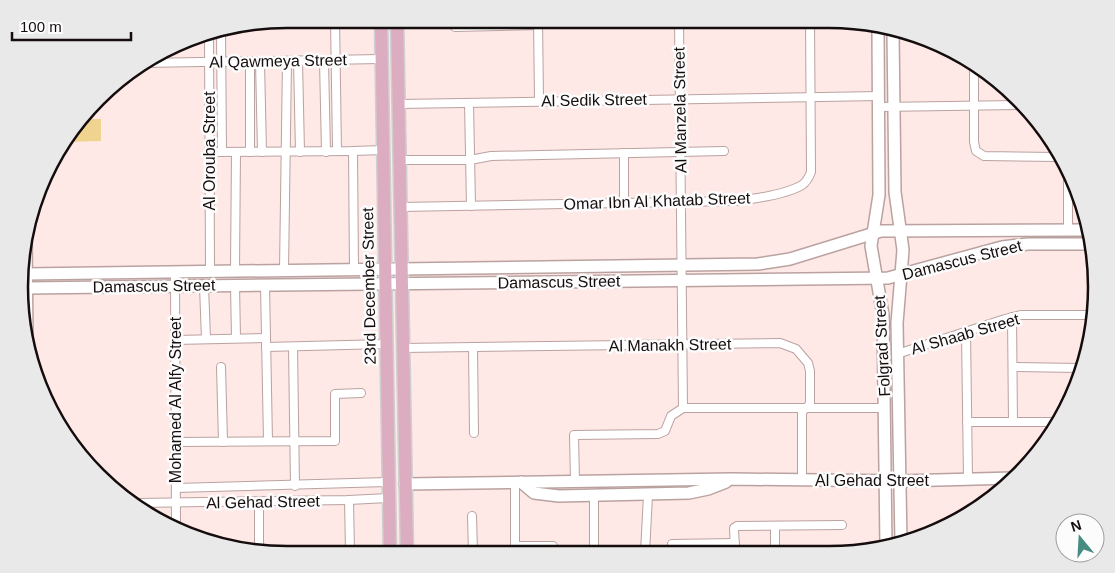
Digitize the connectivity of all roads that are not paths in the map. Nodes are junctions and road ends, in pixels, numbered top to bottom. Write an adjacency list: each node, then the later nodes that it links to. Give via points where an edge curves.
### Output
1 (334, 28): 12 (street)
2 (381, 28): 11 (main road, 23rd December Street)
3 (397, 28): 27 (main road, 23rd December Street)
4 (538, 28): 24 (street)
5 (679, 28): 23 (street, Al Manzela Street)
6 (810, 28): 22 (street, Omar Ibn Al Khatab Street)
7 (878, 32): 25 (street, Folgrad Street)
8 (893, 35): 30 (street, Folgrad Street)
9 (221, 36): 17 (street)
10 (209, 39): 16 (street, Al Orouba Street)
11 (381, 58): 12 (street, Al Qawmeya Street); 31 (main road, 23rd December Street)
12 (335, 60): 15 (street, Al Qawmeya Street); 41 (street)
13 (287, 61): 14 (street, Al Qawmeya Street); 19 (street, Al Qawmeya Street); 32 (street)
14 (298, 61): 15 (street, Al Qawmeya Street); 39 (street)
15 (324, 61): 40 (street)
16 (210, 62): 17 (street, Al Qawmeya Street); 20 (street, Al Qawmeya Street); 34 (street, Al Orouba Street)
17 (221, 62): 18 (street, Al Qawmeya Street); 35 (street)
18 (250, 62): 19 (street, Al Qawmeya Street); 37 (street)
19 (260, 62): 38 (street)
20 (156, 63)
21 (974, 72): 29 (street)
22 (812, 96): 23 (street, Al Sedik Street); 25 (street, Al Sedik Street); 49 (street, Omar Ibn Al Khatab Street, via 812,172 803,184 751,199)
23 (680, 98): 24 (street, Al Sedik Street); 42 (street, Al Manzela Street)
24 (539, 101): 26 (street, Al Sedik Street)
25 (879, 101): 30 (street, Al Sedik Street); 56 (street, Folgrad Street, via 880,195)
26 (469, 103): 27 (street, Al Sedik Street); 47 (street)
27 (399, 104): 46 (main road, 23rd December Street)
28 (1014, 105): 29 (street, Al Sedik Street)
29 (974, 106): 30 (street, Al Sedik Street); 45 (street, via 974,147 980,154)
30 (895, 108): 53 (street, Folgrad Street, via 895,183)
31 (383, 150): 33 (street); 59 (main road, 23rd December Street)
32 (285, 151): 38 (street); 39 (street); 64 (street)
33 (353, 151): 41 (street); 61 (street)
34 (209, 152): 35 (street); 62 (street, Al Orouba Street)
35 (222, 152): 36 (street)
36 (236, 152): 37 (street); 63 (street)
37 (250, 152): 38 (street)
38 (262, 152)
39 (300, 152): 40 (street)
40 (326, 152): 41 (street)
41 (338, 152)
42 (680, 152): 43 (street); 44 (street); 49 (street, Al Manzela Street)
43 (724, 152)
44 (624, 154): 47 (street, via 491,156); 50 (street)
45 (1052, 156)
46 (400, 160): 47 (street); 52 (main road, 23rd December Street)
47 (470, 160): 51 (street)
48 (1068, 187): 54 (street)
49 (681, 202): 50 (street, Omar Ibn Al Khatab Street); 58 (street, Al Manzela Street)
50 (624, 203): 51 (street, Omar Ibn Al Khatab Street)
51 (471, 206): 52 (street, Omar Ibn Al Khatab Street)
52 (401, 207): 60 (main road, 23rd December Street)
53 (901, 230): 54 (street, Damascus Street); 56 (street, Damascus Street); 67 (street, Folgrad Street)
54 (1068, 230): 55 (street, Damascus Street)
55 (1082, 230)
56 (872, 232): 58 (street, Damascus Street, via 769,264); 68 (street, Folgrad Street)
57 (1084, 244): 67 (street, Damascus Street, via 1009,246)
58 (682, 264): 60 (street, Damascus Street); 69 (street, Al Manzela Street)
59 (385, 268): 60 (street, Damascus Street); 61 (street, Damascus Street); 70 (main road, 23rd December Street)
60 (402, 268): 71 (main road, 23rd December Street)
61 (354, 269): 64 (street, Damascus Street)
62 (210, 270): 63 (street, Damascus Street); 65 (street, Damascus Street)
63 (235, 270): 64 (street, Damascus Street)
64 (284, 270)
65 (175, 271): 66 (street, Damascus Street); 73 (street, Mohamed Al Alfy Street)
66 (28, 274)
67 (901, 275): 68 (street, Damascus Street); 90 (street, Folgrad Street)
68 (876, 278): 69 (street, Damascus Street); 97 (street, Folgrad Street, via 883,316)
69 (682, 281): 71 (street, Damascus Street); 85 (street, Al Manzela Street)
70 (385, 284): 71 (street, Damascus Street); 72 (street, Damascus Street); 84 (main road, 23rd December Street)
71 (402, 284): 89 (main road, 23rd December Street)
72 (266, 285): 75 (street, Damascus Street); 81 (street)
73 (175, 286): 74 (street, Damascus Street); 76 (street, Damascus Street); 83 (street, Mohamed Al Alfy Street)
74 (204, 286): 75 (street, Damascus Street); 82 (street)
75 (235, 286): 80 (street)
76 (28, 288)
77 (1086, 315): 78 (street, Al Shaab Street)
78 (1012, 317): 79 (street, Al Shaab Street); 92 (street)
79 (966, 332): 90 (street, Al Shaab Street); 98 (street)
80 (236, 338): 81 (street); 82 (street)
81 (266, 338): 87 (street)
82 (206, 339): 83 (street)
83 (175, 340): 104 (street, Mohamed Al Alfy Street)
84 (386, 344): 86 (street); 112 (main road, 23rd December Street)
85 (683, 344): 88 (street, Al Manakh Street); 95 (street, Al Manzela Street); 96 (street, Al Manakh Street, via 780,343 796,349 803,355 810,371 810,404)
86 (294, 346): 87 (street); 103 (street)
87 (266, 347): 102 (street)
88 (473, 347): 89 (street, Al Manakh Street); 101 (street)
89 (403, 348): 115 (main road, 23rd December Street)
90 (897, 354): 111 (street, Folgrad Street)
91 (221, 367): 105 (street)
92 (1013, 368): 93 (street); 99 (street)
93 (1075, 368)
94 (361, 393): 103 (street, via 335,394 335,441)
95 (683, 408): 96 (street); 114 (street, via 671,416 665,431 658,434 574,435)
96 (807, 408): 97 (street); 109 (street, Al Manakh Street, via 802,412)
97 (885, 408): 110 (street, Folgrad Street)
98 (967, 422): 99 (street); 106 (street)
99 (1014, 422): 100 (street)
100 (1049, 422)
101 (474, 433)
102 (268, 441): 103 (street); 105 (street)
103 (295, 441): 116 (street)
104 (175, 442): 105 (street); 117 (street, Mohamed Al Alfy Street)
105 (223, 442)
106 (968, 478): 107 (street, Al Gehad Street); 111 (street, Al Gehad Street)
107 (1003, 478)
108 (732, 479): 109 (street, Al Gehad Street); 114 (street, Al Gehad Street); 119 (street, Al Gehad Street, via 722,485 689,493)
109 (802, 480): 110 (street, Al Gehad Street)
110 (886, 481): 111 (street, Al Gehad Street); 130 (street, Folgrad Street)
111 (900, 481): 129 (street, Folgrad Street)
112 (388, 482): 116 (street, Al Gehad Street); 120 (main road, 23rd December Street)
113 (518, 482): 114 (street, Al Gehad Street); 115 (street, Al Gehad Street); 118 (street, Al Gehad Street, via 534,493); 138 (street)
114 (574, 482)
115 (405, 484): 136 (main road, 23rd December Street)
116 (295, 486): 117 (street, Al Gehad Street)
117 (176, 488): 124 (street, Mohamed Al Alfy Street)
118 (594, 495): 119 (street, Al Gehad Street); 139 (street)
119 (648, 495): 140 (street)
120 (388, 498): 121 (street, Al Gehad Street); 135 (main road, 23rd December Street)
121 (349, 500): 122 (street, Al Gehad Street); 134 (street)
122 (259, 502): 124 (street, Al Gehad Street); 132 (street)
123 (145, 503): 124 (street, Al Gehad Street)
124 (176, 503): 126 (street, Mohamed Al Alfy Street)
125 (472, 516): 137 (street)
126 (176, 521)
127 (842, 525): 128 (street)
128 (774, 526): 131 (street, via 735,527); 141 (street)
129 (901, 535)
130 (886, 539)
131 (735, 543): 133 (street)
132 (259, 544)
133 (672, 544)
134 (350, 546)
135 (390, 546)
136 (407, 546)
137 (473, 546)
138 (515, 546)
139 (594, 546)
140 (645, 546)
141 (775, 546)

